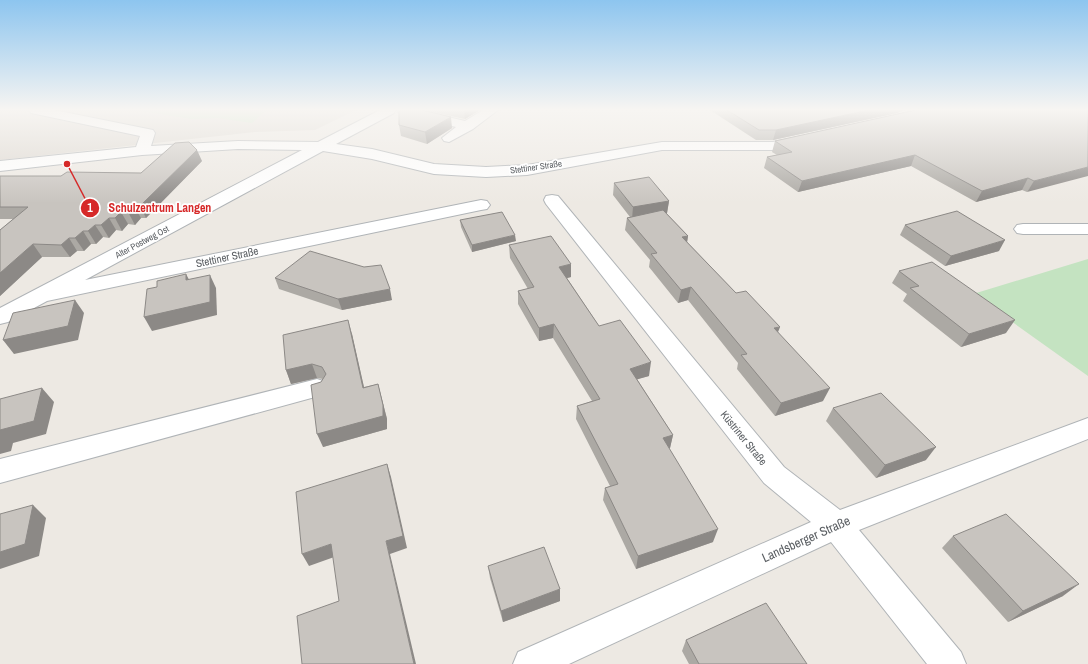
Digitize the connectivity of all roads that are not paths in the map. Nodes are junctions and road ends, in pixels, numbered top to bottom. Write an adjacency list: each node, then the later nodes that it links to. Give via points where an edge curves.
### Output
1 (145, 141): 5 (street)
2 (330, 141): 4 (street, Alter Postweg Ost)
3 (796, 141): 4 (street, Stettiner Straße, via 773,146 662,146 527,170 486,172 434,169 372,154)
4 (320, 146): 5 (street, Stettiner Straße, via 238,145); 11 (street, Alter Postweg Ost)
5 (142, 151): 6 (street, Stettiner Straße)
6 (0, 166)
7 (552, 200): 16 (street, Küstriner Straße, via 774,475)
8 (481, 206): 11 (street, Stettiner Straße)
9 (1023, 229): 10 (street)
10 (1088, 229)
11 (43, 295): 12 (street, Alter Postweg Ost)
12 (0, 317)
13 (317, 388): 15 (street)
14 (1088, 428): 16 (street, Landsberger Straße)
15 (0, 471)
16 (836, 525): 17 (street, Landsberger Straße); 18 (street, Küstriner Straße)
17 (530, 664)
18 (949, 664)

